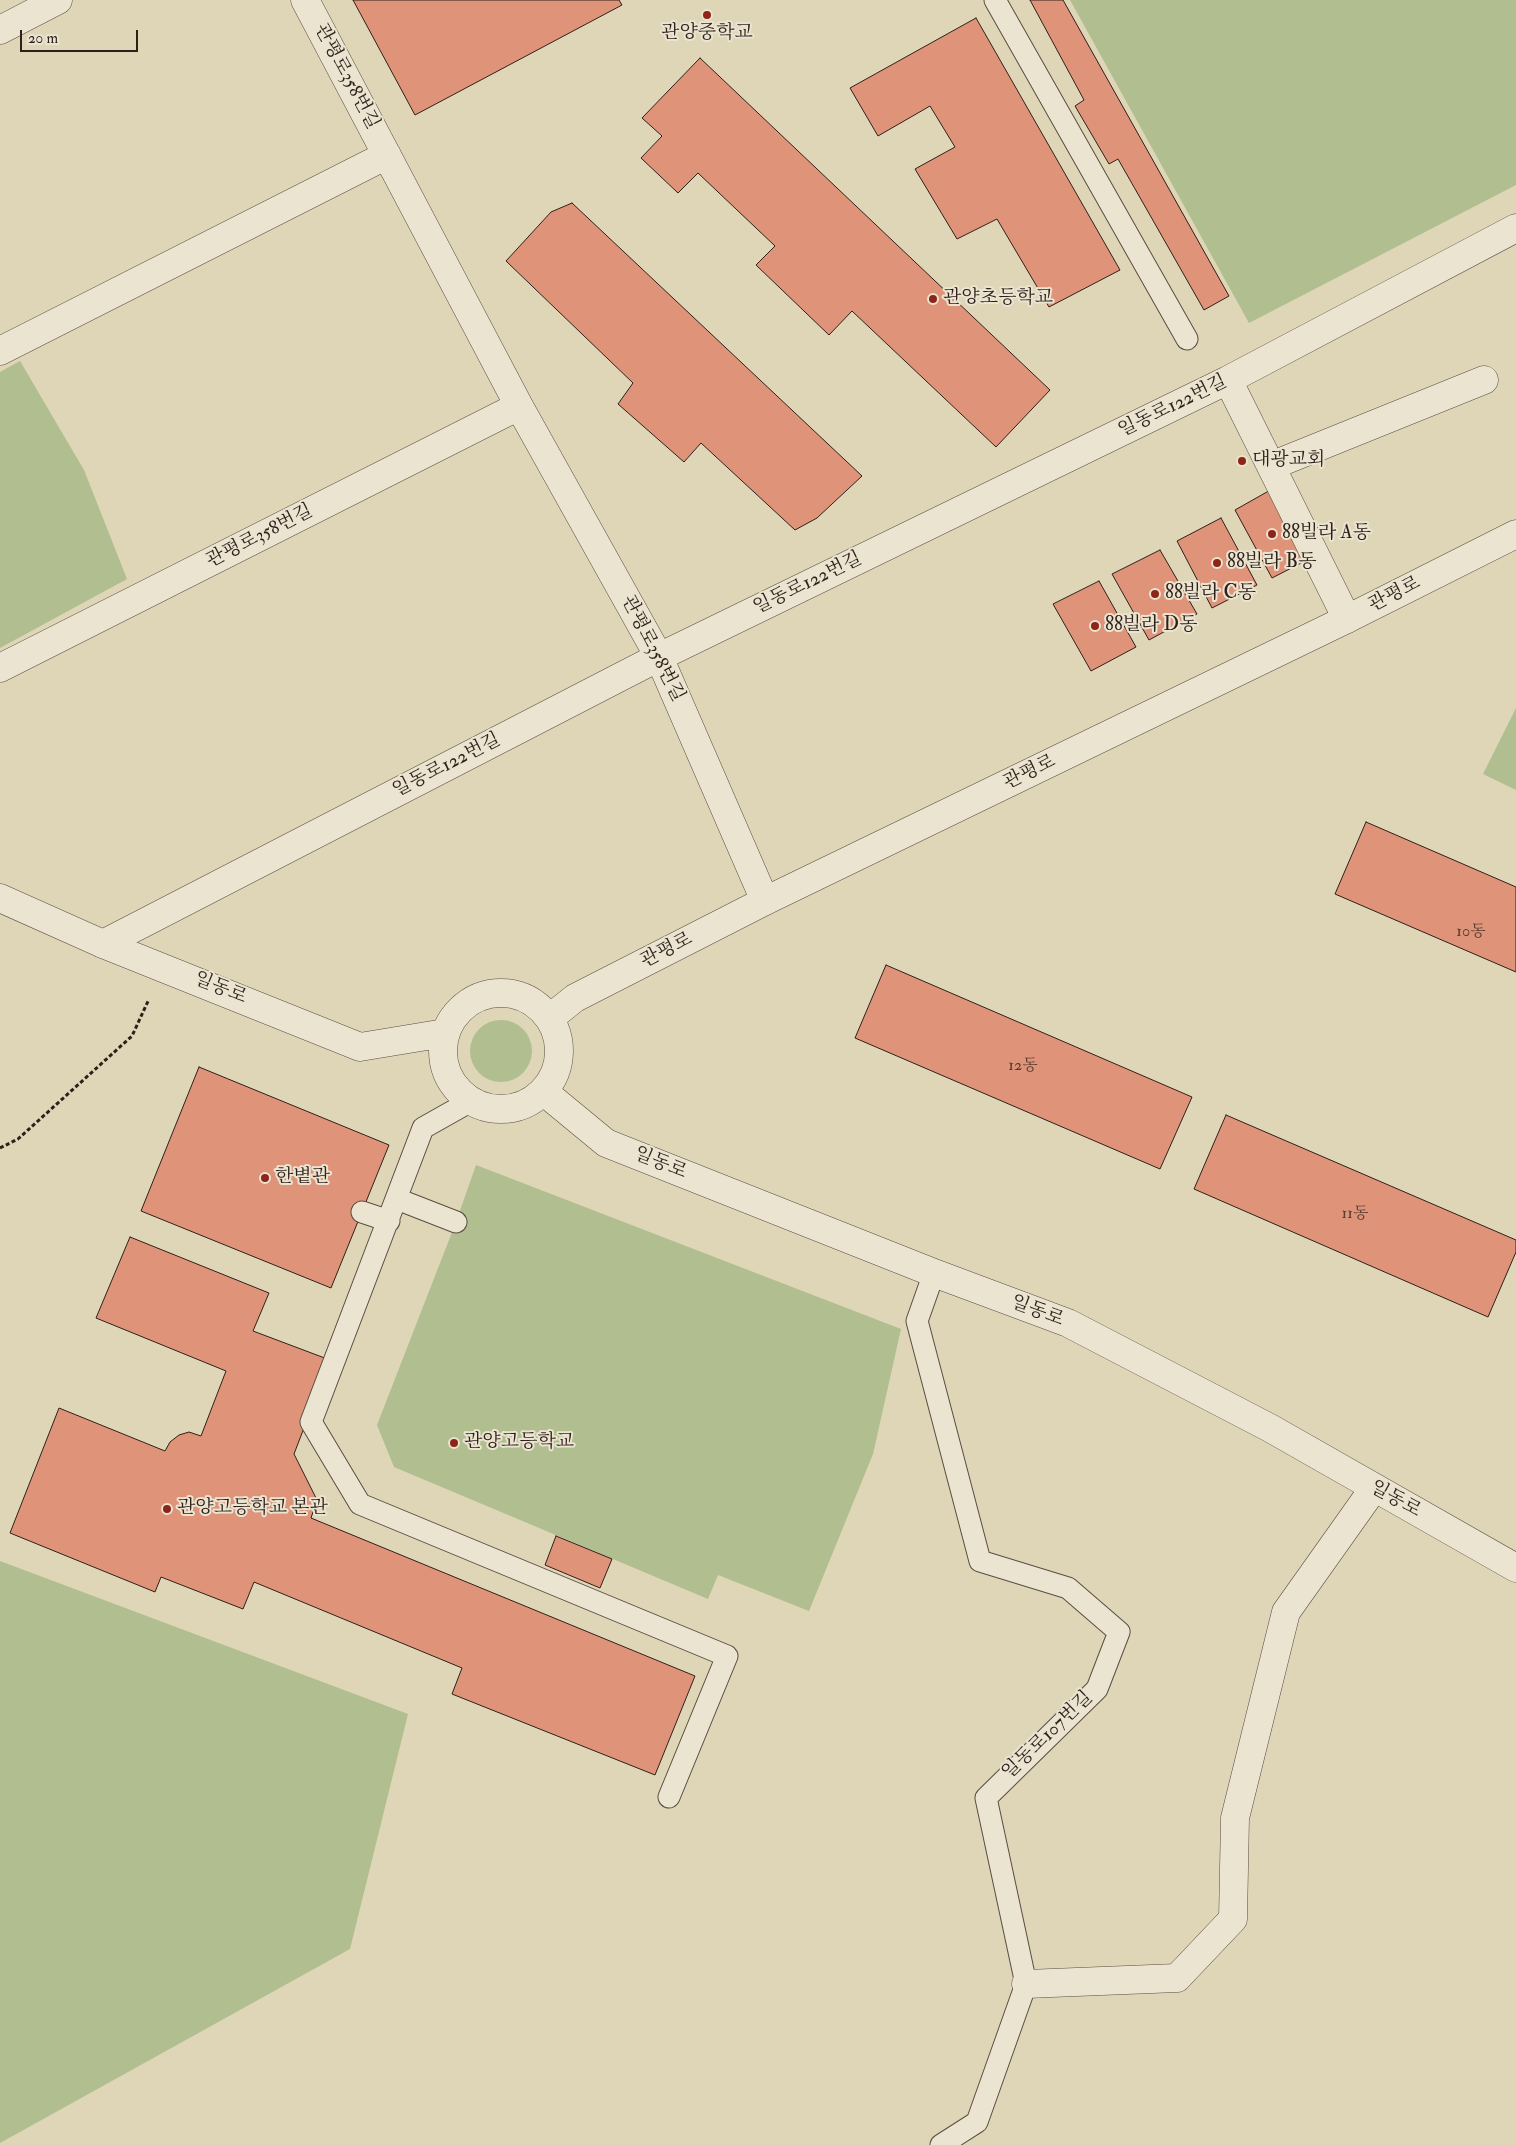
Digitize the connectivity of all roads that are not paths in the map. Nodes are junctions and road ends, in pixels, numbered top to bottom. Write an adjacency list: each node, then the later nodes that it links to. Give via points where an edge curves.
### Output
1 (58, 0): 4 (street)
2 (305, 0): 5 (street, 관평로358번길)
3 (995, 0): 7 (lane)
4 (0, 30)
5 (387, 155): 8 (street); 11 (street, 관평로358번길)
6 (1516, 228): 9 (street, 일동로122번길)
7 (1187, 339)
8 (0, 352)
9 (1228, 380): 12 (street); 15 (street, 일동로122번길)
10 (1484, 380): 12 (street)
11 (519, 406): 15 (street, 관평로358번길); 16 (street, 관평로358번길)
12 (1271, 466): 14 (street)
13 (1516, 534): 14 (street, 관평로)
14 (1348, 619): 18 (street, 관평로)
15 (659, 657): 18 (street, 관평로358번길); 19 (street, 일동로122번길)
16 (0, 668)
17 (0, 898): 19 (street, 일동로)
18 (765, 901): 20 (street, 관평로, via 575,998)
19 (104, 944): 21 (street, 일동로, via 360,1047)
20 (550, 1018): 21 (street, via 530,1000 505,992 480,996 458,1011); 22 (street, via 559,1043 556,1069)
21 (445, 1033): 23 (street, via 443,1060 452,1083)
22 (544, 1091): 23 (street, via 522,1105 496,1109); 28 (street, 일동로, via 606,1143)
23 (471, 1101): 24 (lane, via 424,1128)
24 (397, 1199): 26 (lane); 27 (lane)
25 (362, 1212): 26 (lane)
26 (388, 1221): 31 (lane, via 311,1422 360,1504 727,1656)
27 (456, 1222)
28 (934, 1273): 29 (street, 일동로, via 1068,1323 1270,1428); 32 (lane, 일동로107번길, via 917,1321 980,1561 1068,1588 1119,1632 1097,1689 986,1798)
29 (1374, 1488): 30 (street, 일동로); 32 (street, via 1286,1612 1235,1818 1233,1918 1177,1978)
30 (1516, 1568)
31 (669, 1797)
32 (1026, 1984): 33 (lane, via 977,2122)
33 (941, 2145)

